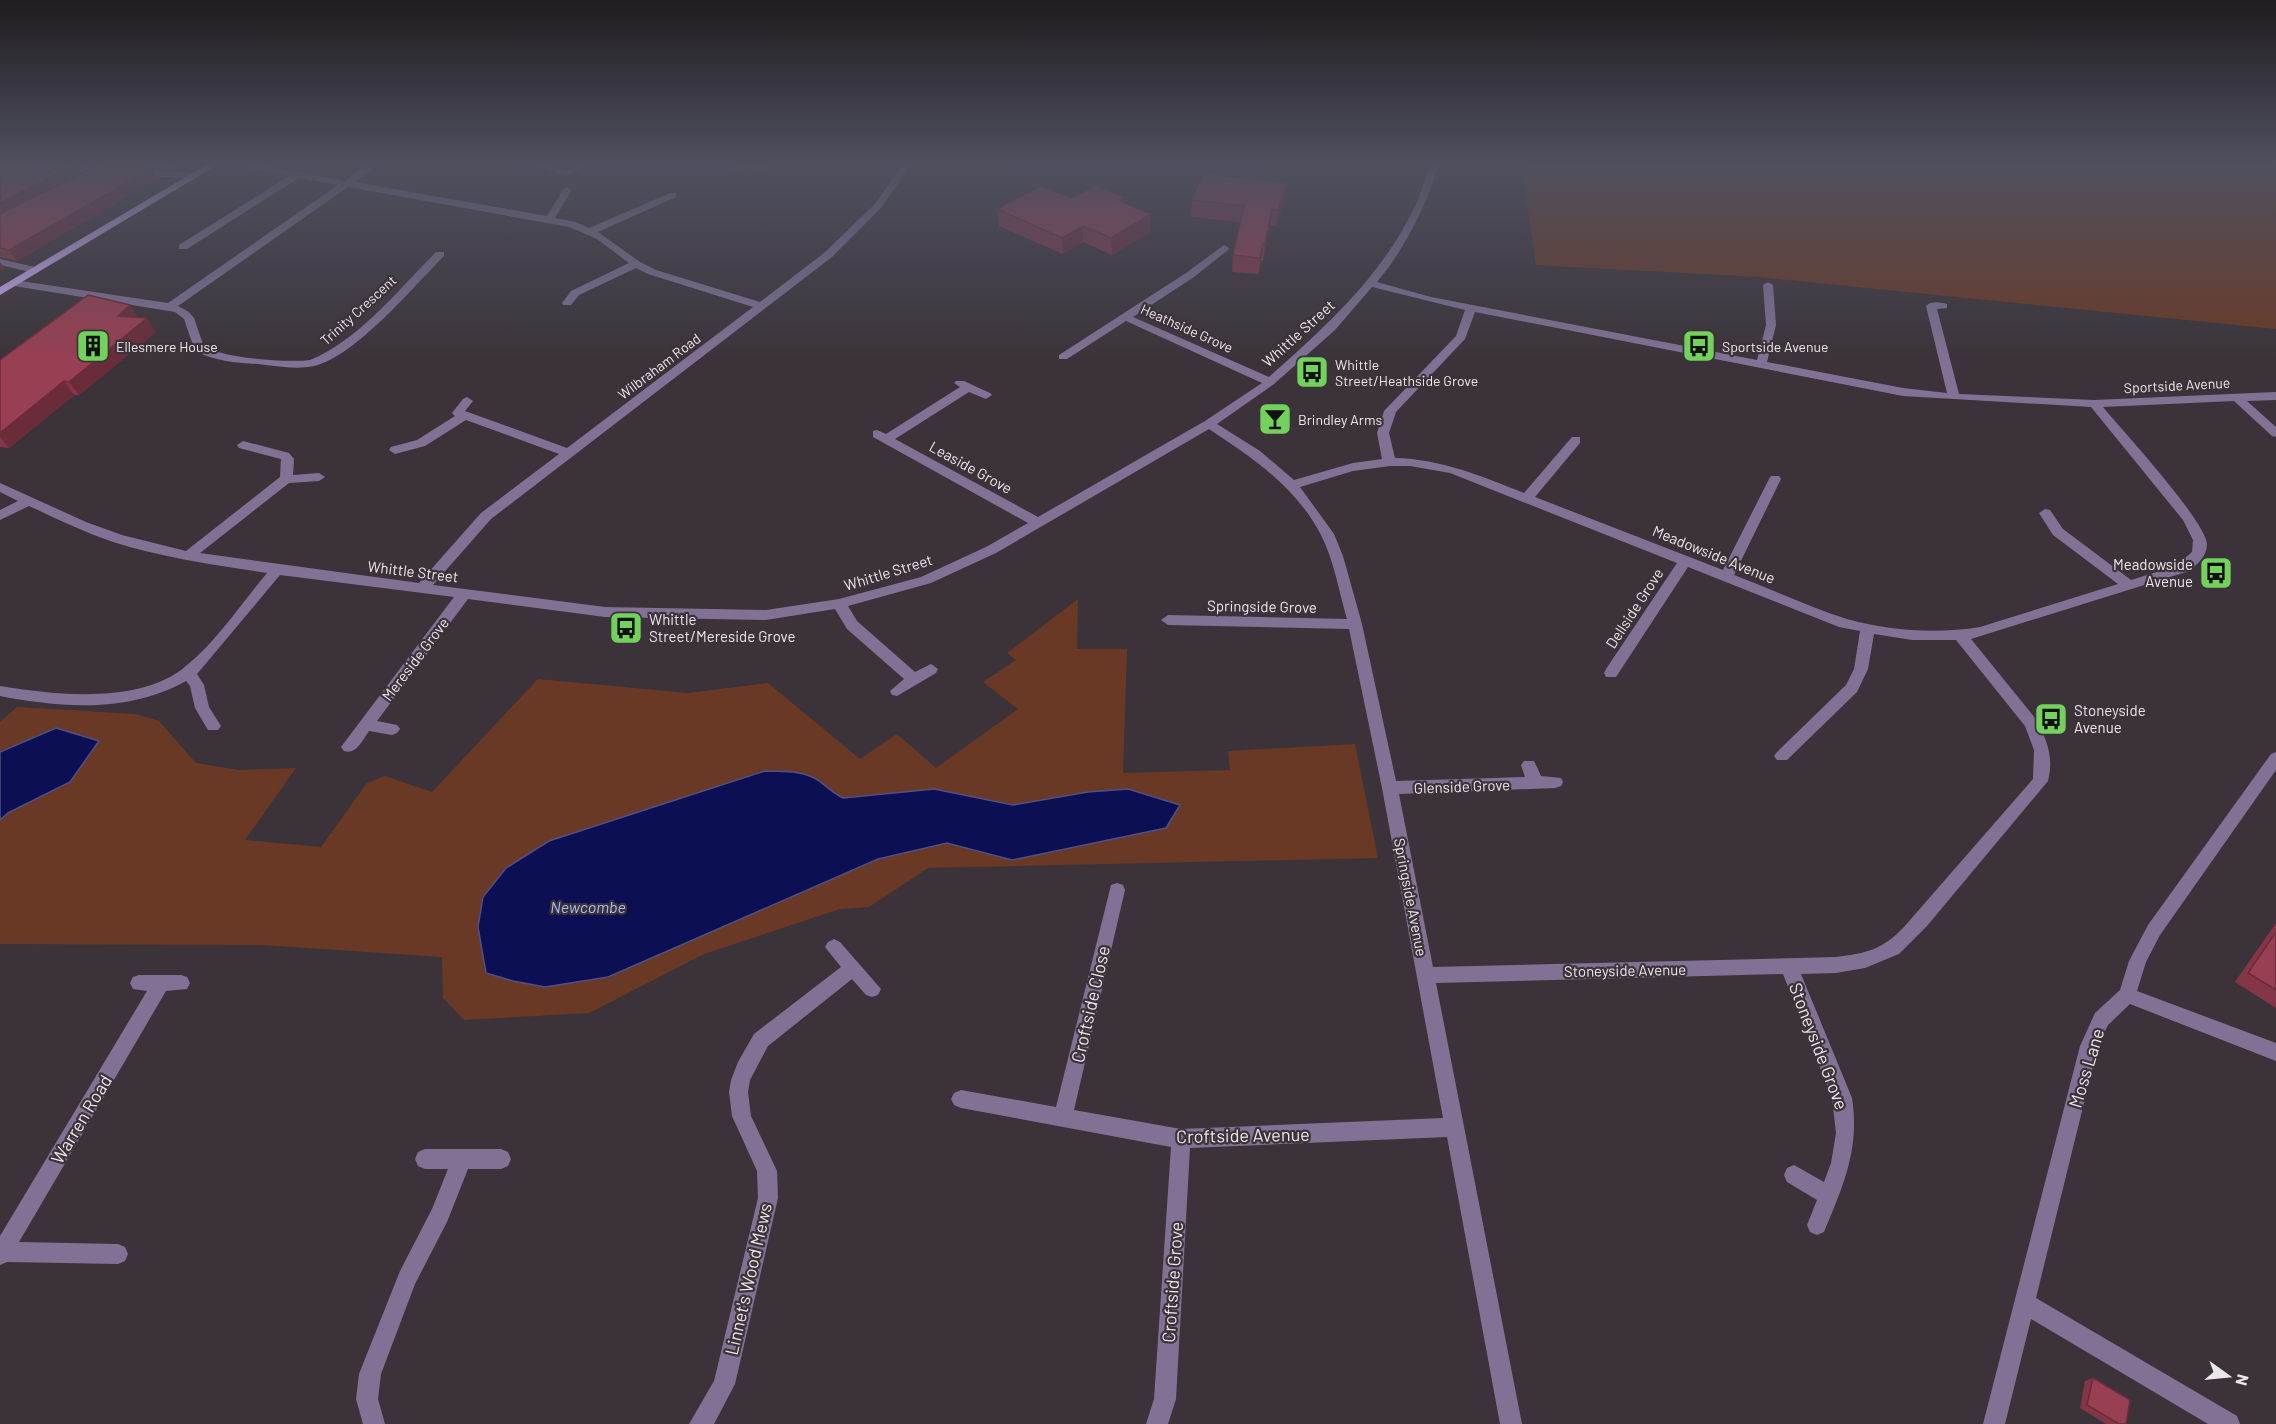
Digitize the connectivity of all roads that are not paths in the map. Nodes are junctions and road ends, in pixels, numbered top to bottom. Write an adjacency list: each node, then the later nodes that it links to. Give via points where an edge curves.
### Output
1 (105, 228): 14 (main road)
2 (212, 228): 9 (street)
3 (281, 228): 22 (street)
4 (582, 228): 8 (street)
5 (597, 228): 8 (street)
6 (857, 228): 20 (street, Wilbraham Road)
7 (1409, 228): 16 (street, Whittle Street)
8 (591, 231): 13 (street)
9 (183, 247)
10 (1224, 248): 24 (street, Heathside Grove)
11 (427, 253): 22 (street, Trinity Crescent, via 445,255 346,345 326,359 312,363 288,364 206,353 199,349 191,319)
12 (0, 262): 14 (street)
13 (636, 264): 19 (street, via 575,294); 20 (street)
14 (35, 270): 15 (main road)
15 (14, 283): 18 (main road); 22 (street)
16 (1372, 284): 23 (street, Sportside Avenue); 27 (street, Whittle Street, via 1331,328)
17 (1768, 285): 26 (street, via 1771,325)
18 (0, 292)
19 (567, 303)
20 (762, 306): 40 (street, Wilbraham Road)
21 (1943, 306): 30 (street, via 1931,306)
22 (170, 307)
23 (1471, 308): 26 (street, Sportside Avenue); 41 (street, via 1461,337 1390,411 1383,433)
24 (1125, 317): 25 (street, Heathside Grove); 27 (street, Heathside Grove)
25 (1063, 357)
26 (1761, 365): 30 (street, Sportside Avenue, via 1904,392)
27 (1270, 382): 35 (street, Whittle Street)
28 (986, 395): 51 (street, Leaside Grove, via 963,384 882,436)
29 (2276, 396): 31 (street, Sportside Avenue)
30 (1954, 397): 33 (street, Sportside Avenue)
31 (2237, 398): 33 (street, Sportside Avenue); 36 (street)
32 (467, 401): 34 (street, via 458,413)
33 (2094, 404): 56 (street, Meadowside Avenue, via 2188,517 2201,544 2199,555 2181,569)
34 (465, 416): 39 (street, via 421,443); 40 (street)
35 (1209, 424): 45 (street, Springside Avenue, via 1256,454); 51 (street, Whittle Street)
36 (2276, 433)
37 (1576, 440): 47 (street)
38 (243, 445): 44 (street, via 285,456)
39 (395, 450)
40 (568, 453): 57 (street, Wilbraham Road, via 486,516)
41 (1389, 461): 45 (street, Meadowside Avenue, via 1352,466); 47 (street, Meadowside Avenue, via 1432,464)
42 (319, 477): 44 (street)
43 (1775, 478): 55 (street)
44 (286, 479): 52 (street)
45 (1292, 485): 61 (street, Springside Avenue, via 1327,534)
46 (0, 487): 48 (street, Whittle Street)
47 (1527, 498): 53 (street, Meadowside Avenue)
48 (27, 501): 50 (street); 52 (street, Whittle Street, via 118,539)
49 (2045, 513): 56 (street, via 2058,532)
50 (0, 516)
51 (1038, 523): 59 (street, Whittle Street, via 926,580)
52 (188, 556): 54 (street, Whittle Street)
53 (1685, 561): 55 (street, Meadowside Avenue); 66 (street, Dellside Grove)
54 (277, 570): 57 (street, Whittle Street); 65 (street)
55 (1726, 577): 62 (street, Meadowside Avenue, via 1824,616)
56 (2128, 585): 63 (street, Meadowside Avenue)
57 (422, 589): 58 (street, Whittle Street)
58 (465, 593): 59 (street, Whittle Street, via 605,612 659,615 766,615); 70 (street, Mereside Grove)
59 (839, 604): 67 (street, via 852,625)
60 (1168, 620): 61 (street, Springside Grove)
61 (1355, 624): 79 (street, Springside Avenue)
62 (1868, 628): 63 (street, Meadowside Avenue, via 1937,637); 74 (street, via 1862,669 1852,688)
63 (1961, 636): 82 (street, Stoneyside Avenue, via 2035,730 2043,757 2040,781 1922,921 1886,955 1836,965)
64 (931, 669): 67 (street)
65 (188, 673): 68 (street, via 167,685 84,702); 71 (street, via 197,685 202,708)
66 (1611, 673)
67 (914, 680): 69 (street)
68 (0, 691)
69 (897, 691)
70 (365, 725): 72 (street); 73 (street, Mereside Grove)
71 (213, 726)
72 (392, 729)
73 (348, 747)
74 (1782, 756)
75 (1529, 765): 78 (street, Glenside Grove)
76 (2274, 765): 89 (street, via 2154,930)
77 (1555, 782): 78 (street, Glenside Grove)
78 (1535, 783): 79 (street, Glenside Grove)
79 (1390, 789): 84 (street, Springside Avenue)
80 (1117, 890): 92 (street, Croftside Close)
81 (834, 947): 83 (street)
82 (1789, 966): 84 (street, Stoneyside Avenue); 99 (street, Stoneyside Grove, via 1842,1098 1847,1120 1843,1158)
83 (853, 968): 88 (street); 105 (street, Linnet's Wood Mews, via 761,1040 741,1077 737,1100 741,1118 768,1173 768,1198 724,1384)
84 (1426, 975): 93 (street, Springside Avenue)
85 (139, 983): 86 (street)
86 (161, 983): 87 (street); 101 (street, Warren Road)
87 (181, 983)
88 (872, 989)
89 (2127, 995): 90 (street); 103 (street, Moss Lane, via 2100,1019 2089,1046)
90 (2276, 1052)
91 (961, 1099): 92 (street, Croftside Avenue)
92 (1063, 1118): 94 (street, Croftside Avenue)
93 (1456, 1127): 94 (street, Croftside Avenue); 107 (street, Springside Avenue)
94 (1181, 1139): 106 (street, Croftside Grove, via 1165,1399)
95 (424, 1159): 96 (street)
96 (462, 1159): 97 (street); 104 (street, via 440,1215 406,1278 370,1374 367,1399)
97 (501, 1159)
98 (1794, 1175): 99 (street)
99 (1828, 1196): 100 (street, Stoneyside Grove)
100 (1817, 1225)
101 (1, 1253): 102 (street)
102 (118, 1254)
103 (2024, 1303): 108 (street, Moss Lane); 109 (street)
104 (374, 1424)
105 (700, 1424)
106 (1157, 1424)
107 (1511, 1424)
108 (1994, 1424)
109 (2229, 1424)

